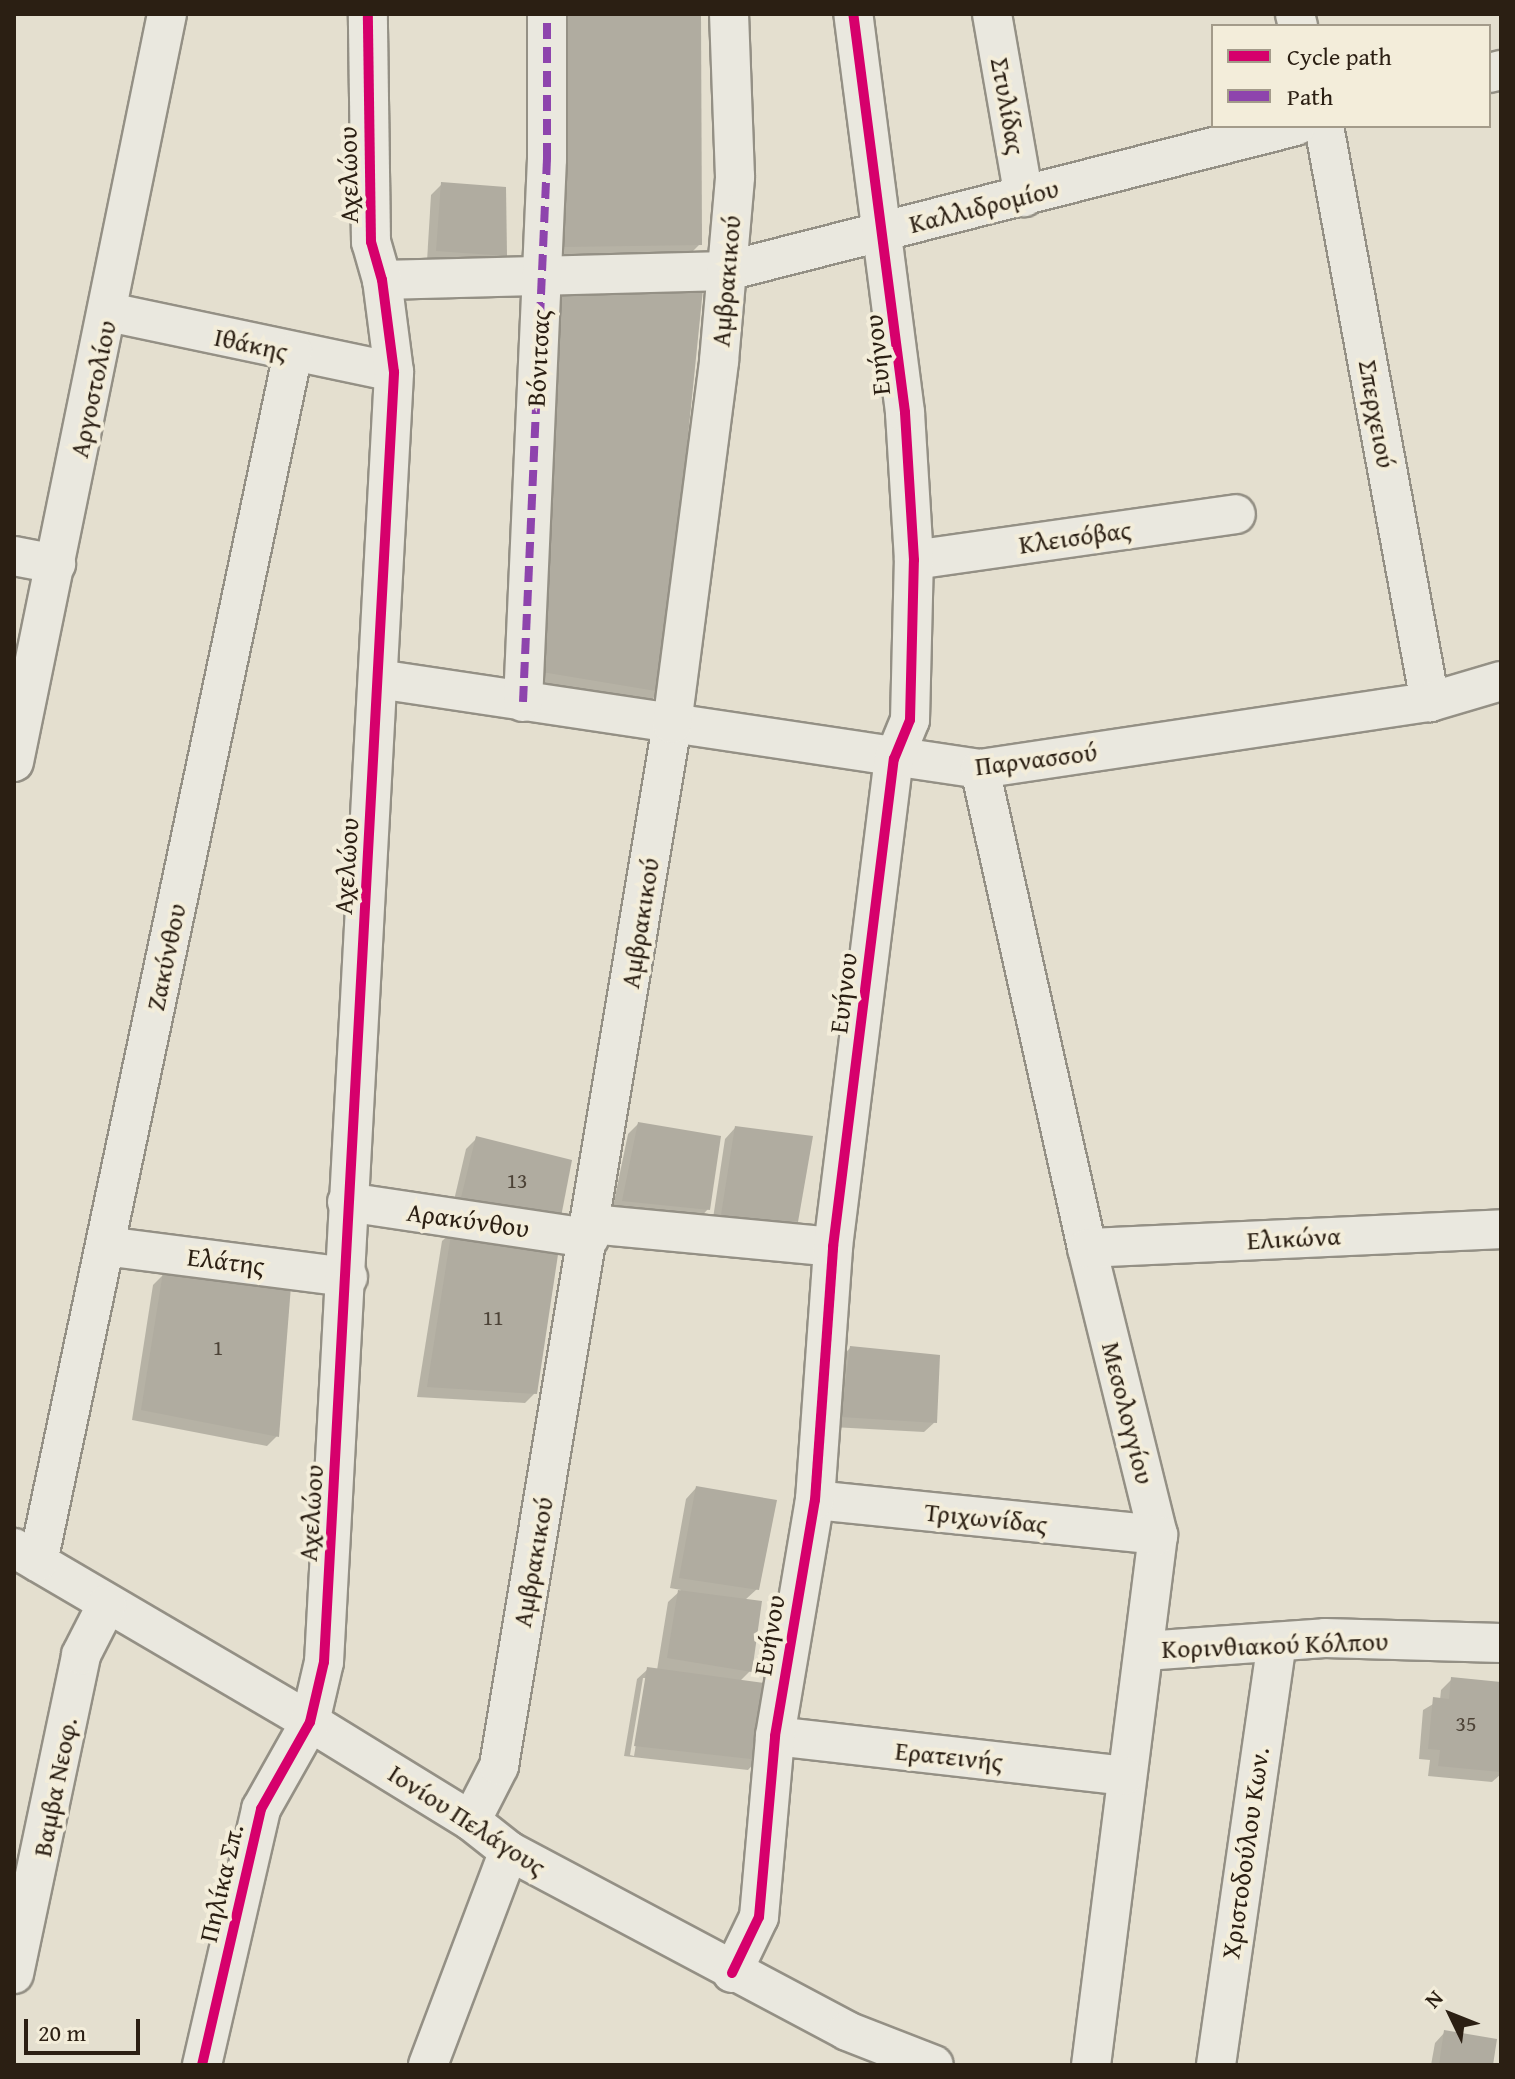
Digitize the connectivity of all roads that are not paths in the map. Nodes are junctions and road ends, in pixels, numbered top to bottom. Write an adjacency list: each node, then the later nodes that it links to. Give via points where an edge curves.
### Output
1 (167, 14): 14 (street, Αργοστολίου)
2 (368, 14): 13 (street, Αχελώου, via 371,242)
3 (547, 14): 12 (street, Βόνιτσας)
4 (729, 14): 11 (street, Αμβρακικού, via 735,177)
5 (853, 14): 10 (street, Ευήνου)
6 (992, 14): 9 (street, Στυλίδας)
7 (1288, 128): 9 (street, Καλλιδρομίου)
8 (1324, 128): 24 (street, Σπερχειού)
9 (1024, 197): 10 (street, Καλλιδρομίου)
10 (885, 231): 11 (street, Καλλιδρομίου); 19 (street, Ευήνου, via 905,412)
11 (727, 271): 12 (street, Καλλιδρομίου); 25 (street, Αμβρακικού)
12 (542, 273): 13 (street, Καλλιδρομίου); 23 (street, Βόνιτσας)
13 (382, 280): 16 (street, Αχελώου)
14 (109, 312): 15 (street, Ιθάκης); 20 (street, Αργοστολίου)
15 (293, 353): 16 (street, Ιθάκης); 32 (street, Ζακύνθου)
16 (394, 372): 21 (street, Αχελώου)
17 (1236, 514): 19 (street, Κλεισόβας)
18 (14, 556): 20 (street)
19 (914, 560): 26 (street, Ευήνου, via 910,720)
20 (56, 564): 27 (street, Αργοστολίου)
21 (378, 679): 23 (street, Παρνασσού); 29 (street, Αχελώου)
22 (1501, 681): 24 (street, Παρνασσού)
23 (523, 702): 25 (street, Παρνασσού)
24 (1430, 702): 28 (street, Παρνασσού)
25 (672, 724): 26 (street, Παρνασσού); 31 (street, Αμβρακικού)
26 (894, 759): 28 (street, Παρνασσού); 33 (street, Ευήνου)
27 (14, 762)
28 (980, 769): 34 (street, Μεσολογγίου)
29 (347, 1202): 31 (street, Αρακύνθου); 35 (street, Αχελώου)
30 (1501, 1229): 34 (street, Ελικώνα)
31 (590, 1231): 33 (street, Αρακύνθου); 46 (street, Αμβρακικού, via 499,1766)
32 (105, 1246): 35 (street, Ελάτης); 38 (street, Ζακύνθου)
33 (833, 1247): 36 (street, Ευήνου)
34 (1087, 1248): 37 (street, Μεσολογγίου)
35 (348, 1277): 43 (street, Αχελώου, via 324,1662)
36 (815, 1500): 37 (street, Τριχωνίδας); 44 (street, Ευήνου)
37 (1158, 1535): 42 (street, Μεσολογγίου)
38 (26, 1555): 39 (street, Ιονίου Πελάγους)
39 (107, 1604): 43 (street, Ιονίου Πελάγους); 48 (street, Βαμβα Νεοφ., via 81,1655)
40 (1277, 1642): 41 (street, Κορινθιακού Κόλπου, via 1325,1638); 42 (street, Κορινθιακού Κόλπου); 55 (street, Χριστοδούλου Κων.)
41 (1501, 1643)
42 (1145, 1651): 45 (street, Μεσολογγίου)
43 (310, 1722): 46 (street, Ιονίου Πελάγους); 51 (street, Πηλίκα Σπ., via 261,1809)
44 (775, 1736): 45 (street, Ερατεινής); 49 (street, Ευήνου, via 759,1917)
45 (1124, 1776): 54 (street, Μεσολογγίου)
46 (471, 1821): 47 (street, Ιονίου Πελάγους)
47 (509, 1851): 49 (street, Ιονίου Πελάγους); 52 (street)
48 (26, 1870): 50 (street, Βαμβα Νεοφ.)
49 (732, 1973): 53 (street, Ιονίου Πελάγους, via 847,2031)
50 (14, 1974)
51 (202, 2065)
52 (428, 2065)
53 (934, 2065)
54 (1091, 2065)
55 (1216, 2065)

